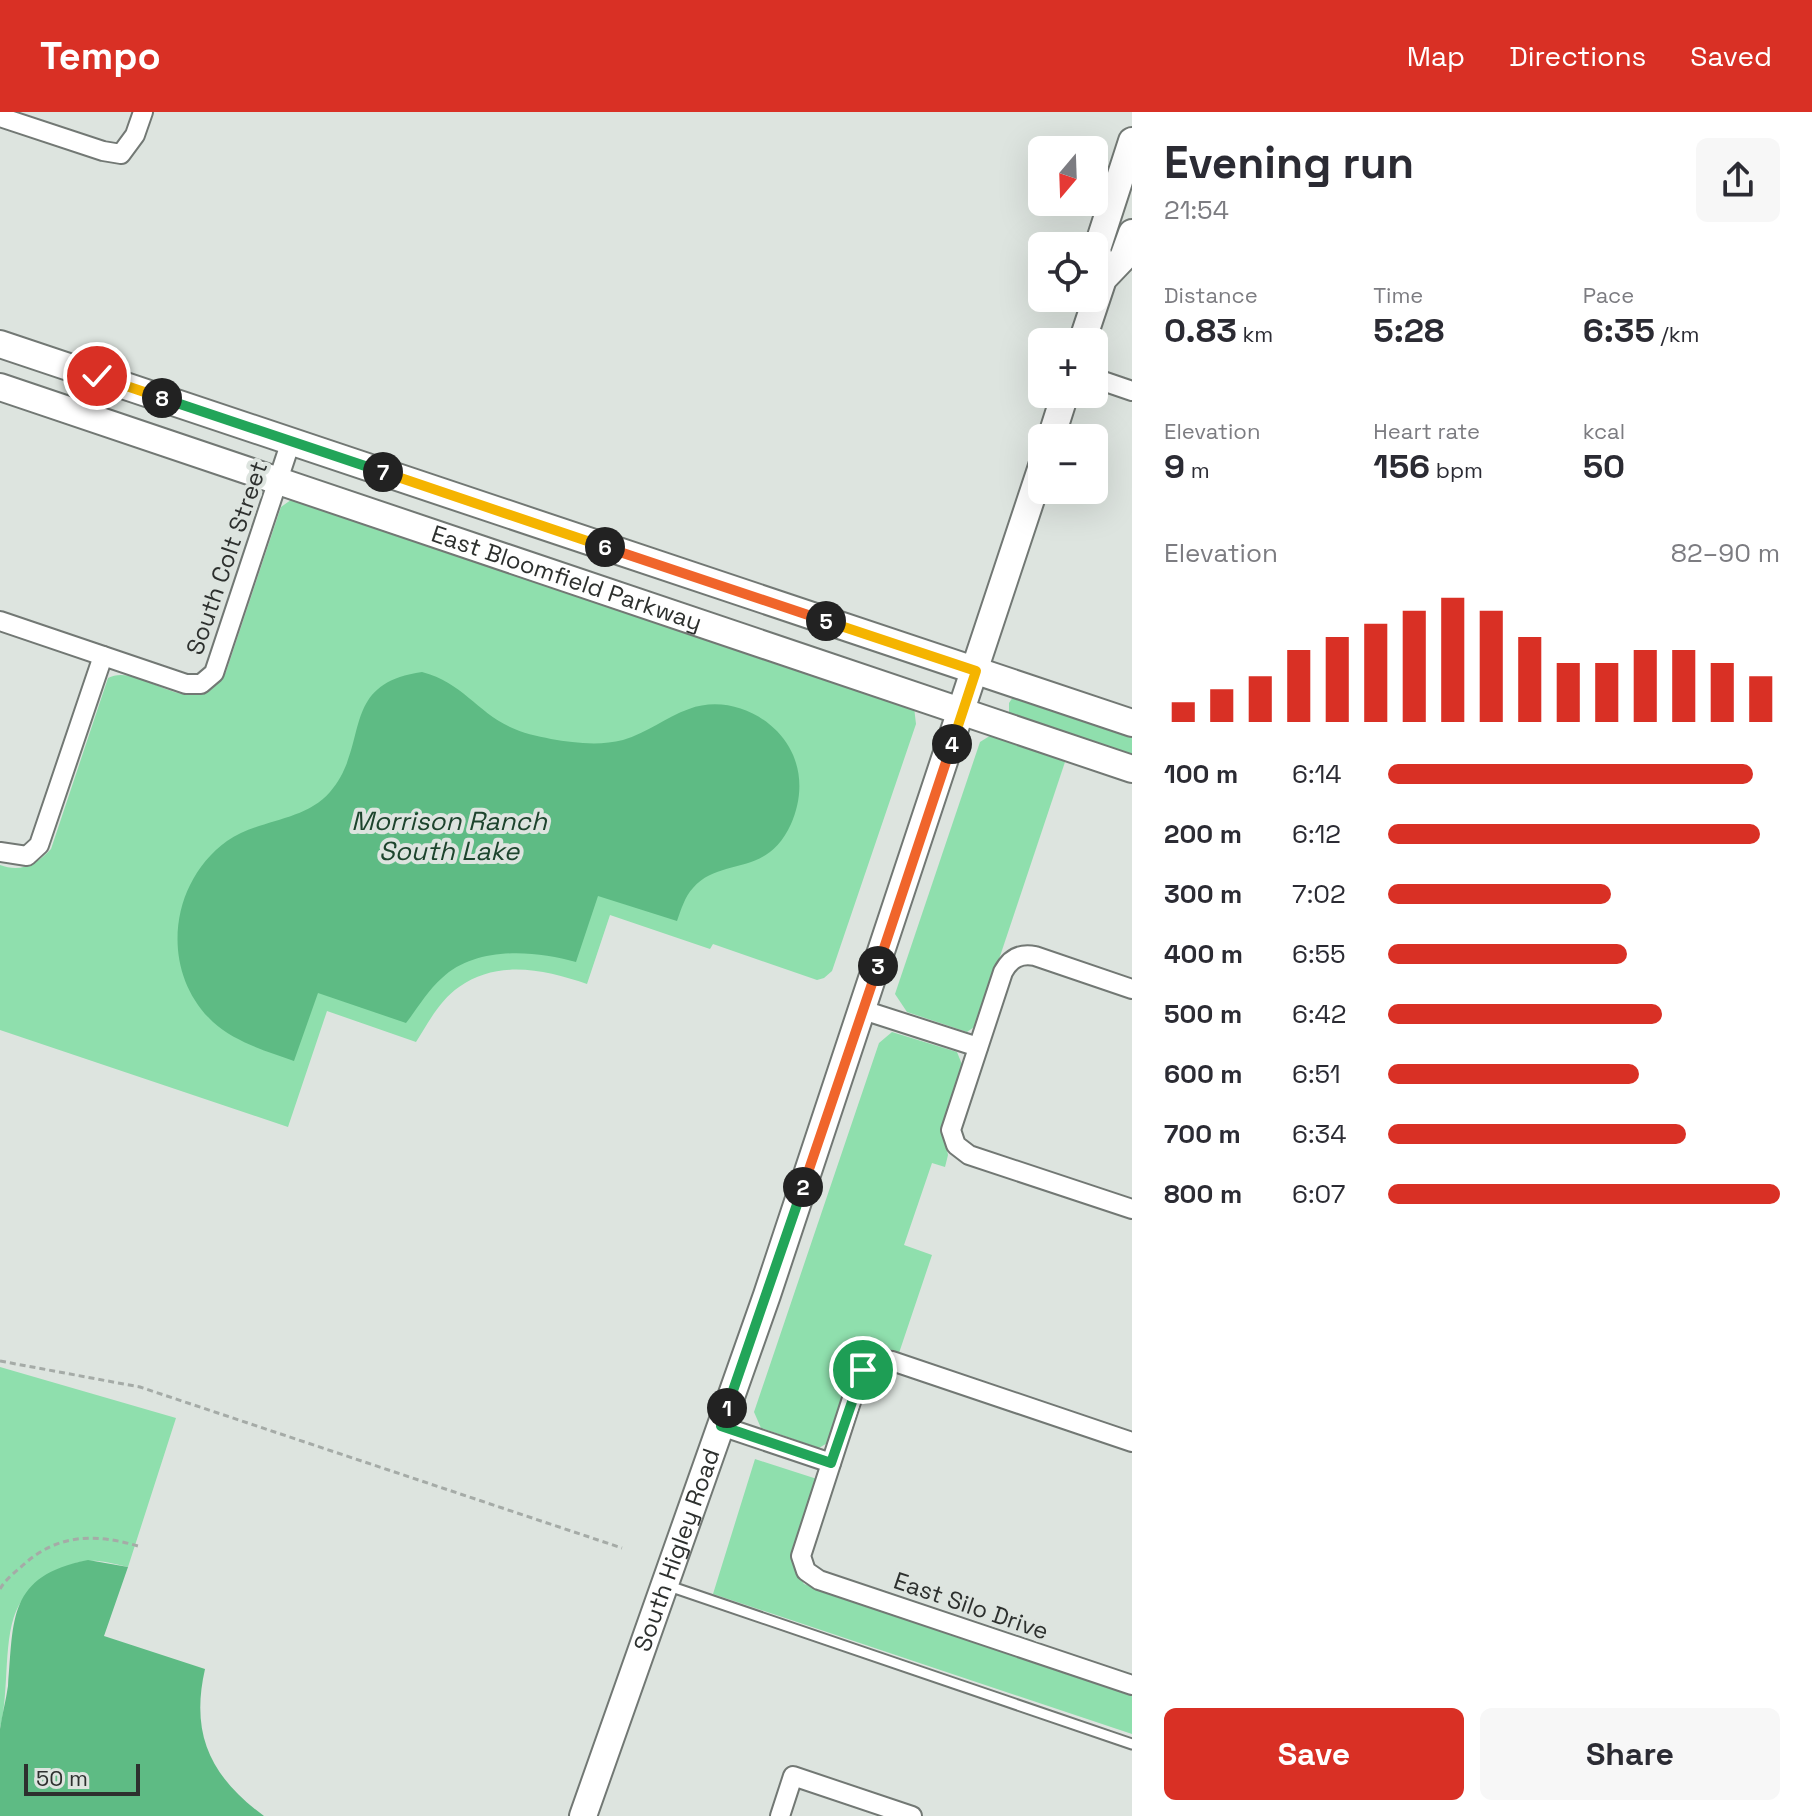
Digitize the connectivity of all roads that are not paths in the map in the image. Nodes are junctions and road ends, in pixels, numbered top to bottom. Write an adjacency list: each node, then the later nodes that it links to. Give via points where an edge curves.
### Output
1 (143, 112): 2 (street, via 121,154)
2 (0, 117)
3 (1132, 141): 4 (street)
4 (1103, 232)
5 (1132, 233): 6 (street, via 1123,258)
6 (1108, 274)
7 (0, 344): 11 (street, East Bloomfield Parkway)
8 (1108, 383): 10 (street)
9 (0, 387): 12 (street, East Bloomfield Parkway)
10 (1132, 391)
11 (291, 441): 12 (street, South Colt Street); 16 (street, East Bloomfield Parkway)
12 (278, 483): 15 (street, South Colt Street, via 214,673 201,684 186,684); 17 (street, East Bloomfield Parkway)
13 (1030, 504): 16 (street, South Higley Road)
14 (0, 621): 15 (street)
15 (103, 656): 20 (street, via 39,845 27,856)
16 (976, 671): 17 (street, South Higley Road); 18 (street, East Bloomfield Parkway)
17 (963, 712): 19 (street, East Bloomfield Parkway); 22 (street, South Higley Road)
18 (1132, 723)
19 (1132, 769)
20 (0, 852)
21 (1132, 989): 23 (street, via 1035,956 1019,956 1003,972)
22 (863, 1010): 23 (street); 25 (street, South Higley Road)
23 (978, 1047): 24 (street, via 952,1122 952,1138 962,1151)
24 (1132, 1209)
25 (721, 1426): 27 (street); 28 (street, South Higley Road)
26 (1132, 1442): 27 (street, via 892,1361 876,1361 859,1377)
27 (831, 1463): 29 (street, East Silo Drive, via 802,1548 806,1571 819,1580)
28 (665, 1584): 30 (lane); 31 (street, South Higley Road)
29 (1132, 1685)
30 (1132, 1744)
31 (583, 1816)
32 (780, 1816): 33 (street, via 793,1776)
33 (912, 1816)

